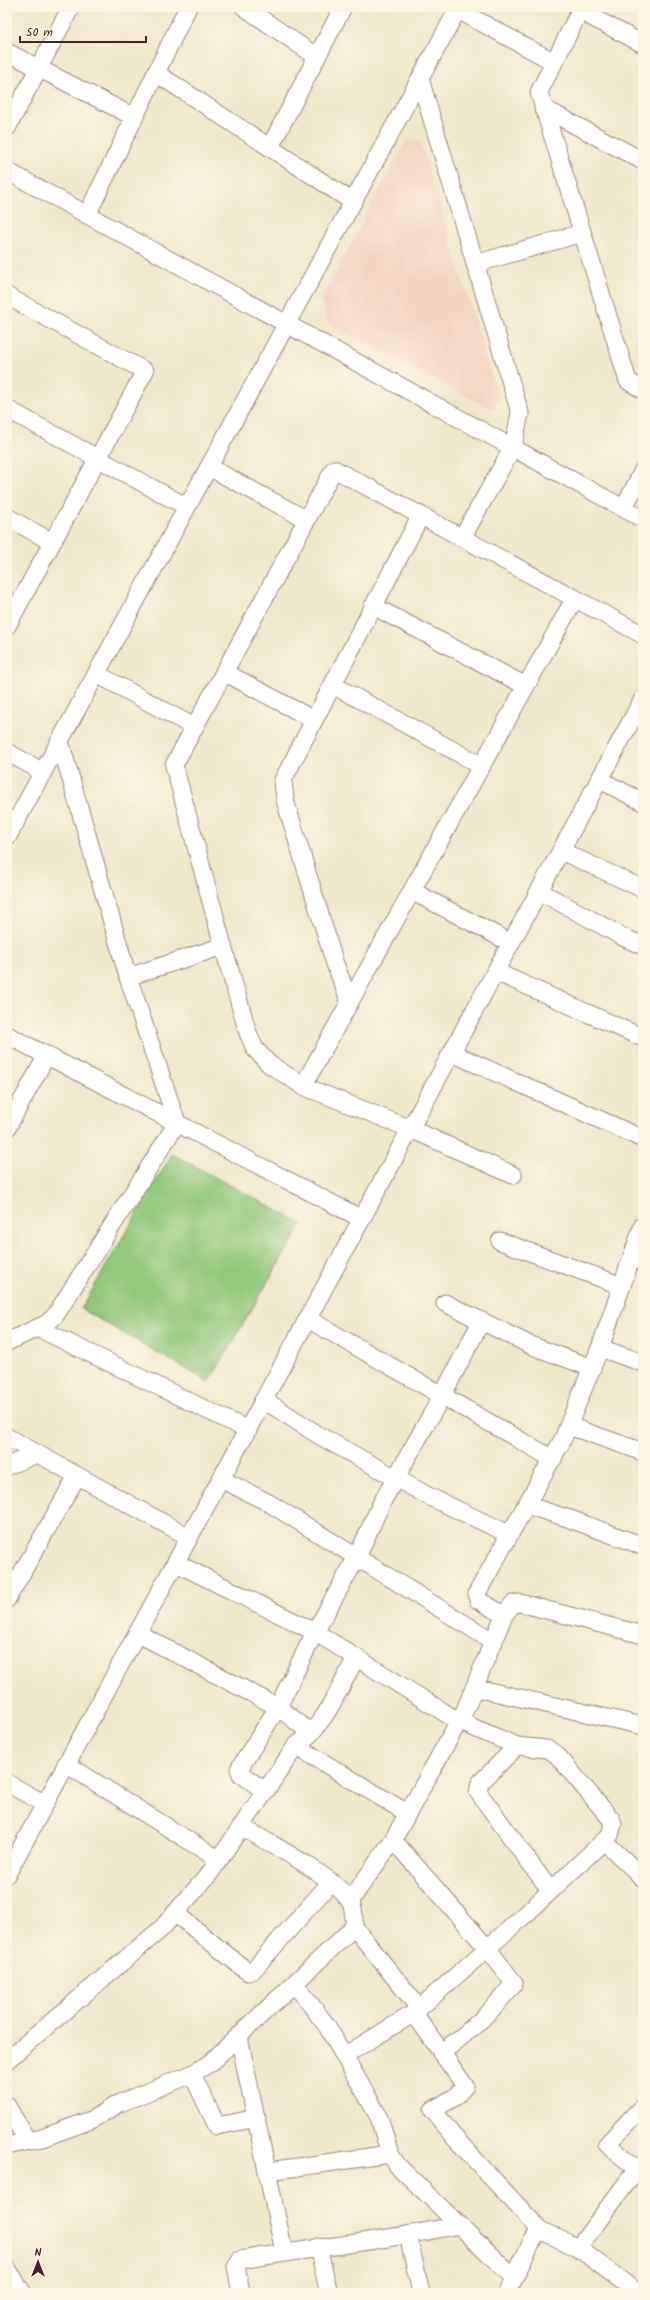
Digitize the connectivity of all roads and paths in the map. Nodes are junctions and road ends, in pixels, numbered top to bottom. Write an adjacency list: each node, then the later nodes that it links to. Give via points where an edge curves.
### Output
1 (71, 7): 11 (street)
2 (188, 7): 12 (street)
3 (244, 7): 9 (street)
4 (343, 7): 9 (street)
5 (458, 9): 10 (street); 13 (street)
6 (581, 9): 7 (street); 10 (street)
7 (643, 44)
8 (7, 52): 11 (street)
9 (317, 57): 17 (street)
10 (554, 62): 14 (street, via 538,92)
11 (38, 68): 15 (street); 16 (street)
12 (156, 72): 15 (street); 17 (street)
13 (420, 80): 20 (street); 23 (street)
14 (543, 108): 18 (street); 22 (street)
15 (134, 117): 21 (street)
16 (7, 128)
17 (270, 147): 20 (street)
18 (643, 161)
19 (7, 171): 21 (street)
20 (353, 202): 25 (street)
21 (87, 214): 25 (street)
22 (582, 234): 23 (street); 26 (street, via 628,381)
23 (475, 264): 28 (street, via 520,413)
24 (7, 296): 29 (street, via 144,371)
25 (287, 323): 28 (street); 30 (street)
26 (643, 390)
27 (7, 410): 29 (street)
28 (513, 447): 33 (street); 38 (street)
29 (97, 458): 32 (street); 39 (street)
30 (209, 467): 32 (street); 37 (street)
31 (643, 470): 33 (street)
32 (187, 507): 45 (street)
33 (624, 508): 36 (street)
34 (421, 515): 37 (street, via 334,469); 38 (street); 41 (street)
35 (7, 518): 39 (street)
36 (643, 519)
37 (307, 520): 44 (street)
38 (462, 538): 40 (street)
39 (52, 542): 42 (street)
40 (575, 598): 43 (street); 47 (street)
41 (373, 606): 46 (street); 47 (street)
42 (7, 626)
43 (643, 634)
44 (224, 672): 49 (street); 50 (street)
45 (96, 674): 50 (street); 51 (street)
46 (333, 685): 49 (street); 53 (street)
47 (526, 686): 53 (street)
48 (643, 701): 55 (street)
49 (314, 720): 67 (street, via 283,780 285,800 335,964)
50 (194, 727): 63 (street, via 174,765)
51 (60, 741): 54 (street); 66 (street)
52 (7, 752): 54 (street)
53 (482, 766): 60 (street)
54 (43, 772): 57 (street)
55 (600, 780): 56 (street); 58 (street)
56 (643, 802)
57 (7, 838)
58 (561, 851): 59 (street); 61 (street)
59 (643, 889)
60 (412, 891): 62 (street); 67 (street)
61 (539, 891): 62 (street); 64 (street)
62 (511, 943): 65 (street)
63 (223, 946): 66 (street); 72 (street, via 255,1049 269,1064)
64 (643, 946)
65 (496, 972): 69 (street); 70 (street)
66 (128, 977): 73 (street)
67 (350, 1002): 72 (street)
68 (7, 1035): 71 (street)
69 (643, 1038)
70 (452, 1053): 75 (street); 76 (street)
71 (47, 1055): 73 (street); 74 (street)
72 (303, 1086): 75 (street)
73 (177, 1123): 78 (street); 86 (street, via 54,1316)
74 (7, 1128)
75 (411, 1129): 77 (street); 78 (street)
76 (643, 1139)
77 (513, 1175)
78 (362, 1219): 84 (street)
79 (643, 1225): 81 (street)
80 (500, 1241): 82 (street)
81 (637, 1265): 82 (street)
82 (622, 1286): 88 (street)
83 (445, 1304): 85 (street)
84 (308, 1318): 91 (street); 92 (street)
85 (481, 1322): 90 (street, via 530,1345); 91 (street)
86 (38, 1328): 87 (street); 94 (street)
87 (7, 1342)
88 (600, 1348): 89 (street); 90 (street)
89 (643, 1363)
90 (592, 1368): 93 (street)
91 (442, 1396): 98 (street); 101 (street)
92 (264, 1400): 94 (street); 101 (street, via 320,1436)
93 (569, 1426): 96 (street); 98 (street)
94 (248, 1430): 102 (street)
95 (7, 1438): 97 (street)
96 (643, 1452)
97 (37, 1454): 99 (street); 100 (street)
98 (553, 1459): 103 (street)
99 (7, 1466)
100 (77, 1476): 105 (street); 109 (street)
101 (396, 1477): 104 (street, via 452,1509); 107 (street, via 372,1520)
102 (221, 1479): 105 (street); 107 (street, via 269,1503)
103 (526, 1505): 104 (street); 106 (street)
104 (509, 1534): 110 (street, via 476,1595 478,1600)
105 (190, 1537): 108 (street)
106 (643, 1546)
107 (357, 1557): 111 (street); 114 (street)
108 (176, 1563): 111 (street); 112 (street)
109 (7, 1599)
110 (504, 1615): 113 (street, via 512,1604 520,1603); 114 (street)
111 (315, 1632): 115 (street); 117 (street)
112 (138, 1633): 117 (street); 123 (street)
113 (643, 1635)
114 (494, 1642): 116 (street)
115 (356, 1658): 118 (street); 120 (street, via 326,1712)
116 (476, 1688): 118 (street); 119 (street)
117 (278, 1707): 120 (street); 125 (street, via 239,1769 241,1774)
118 (458, 1721): 122 (street); 127 (street)
119 (643, 1726)
120 (311, 1733): 121 (street)
121 (296, 1746): 125 (street); 127 (street)
122 (517, 1746): 130 (street, via 547,1749 567,1765 611,1819 612,1829); 135 (street, via 480,1783 478,1792)
123 (66, 1764): 126 (street); 131 (street)
124 (7, 1783): 126 (street)
125 (265, 1791): 128 (street)
126 (45, 1804): 132 (street)
127 (407, 1813): 129 (street)
128 (242, 1827): 131 (street); 134 (street)
129 (393, 1840): 136 (street); 139 (street)
130 (604, 1841): 133 (street); 135 (street)
131 (218, 1859): 137 (street, via 210,1873)
132 (7, 1874)
133 (643, 1878)
134 (331, 1882): 136 (street); 137 (street, via 253,1970 248,1972)
135 (550, 1890): 139 (street)
136 (350, 1901): 138 (street)
137 (175, 1913): 145 (street, via 162,1928)
138 (354, 1927): 140 (street); 141 (street)
139 (488, 1948): 141 (street); 143 (street, via 514,1983 494,2009)
140 (295, 1984): 142 (street); 144 (street, via 327,2026)
141 (416, 2010): 143 (street); 144 (street)
142 (239, 2037): 146 (street, via 210,2063); 149 (street)
143 (441, 2053): 156 (street, via 465,2086 455,2097 433,2110 452,2135)
144 (344, 2056): 152 (street, via 379,2117)
145 (7, 2060)
146 (192, 2074): 149 (street, via 217,2126); 150 (street, via 120,2103 91,2120 42,2138)
147 (7, 2106): 150 (street)
148 (643, 2106): 154 (street, via 607,2144)
149 (257, 2118): 153 (street)
150 (27, 2140): 151 (street)
151 (7, 2146)
152 (390, 2154): 153 (street); 155 (street, via 406,2174)
153 (269, 2171): 160 (street)
154 (640, 2171): 159 (street)
155 (458, 2224): 157 (street); 162 (street)
156 (540, 2230): 159 (street); 162 (street)
157 (408, 2235): 158 (street); 166 (street)
158 (318, 2247): 160 (street); 165 (street)
159 (578, 2248): 167 (street)
160 (284, 2252): 164 (street, via 240,2260 236,2266)
161 (7, 2268): 163 (street)
162 (510, 2286)
163 (23, 2293)
164 (241, 2293)
165 (329, 2293)
166 (421, 2293)
167 (638, 2293)

